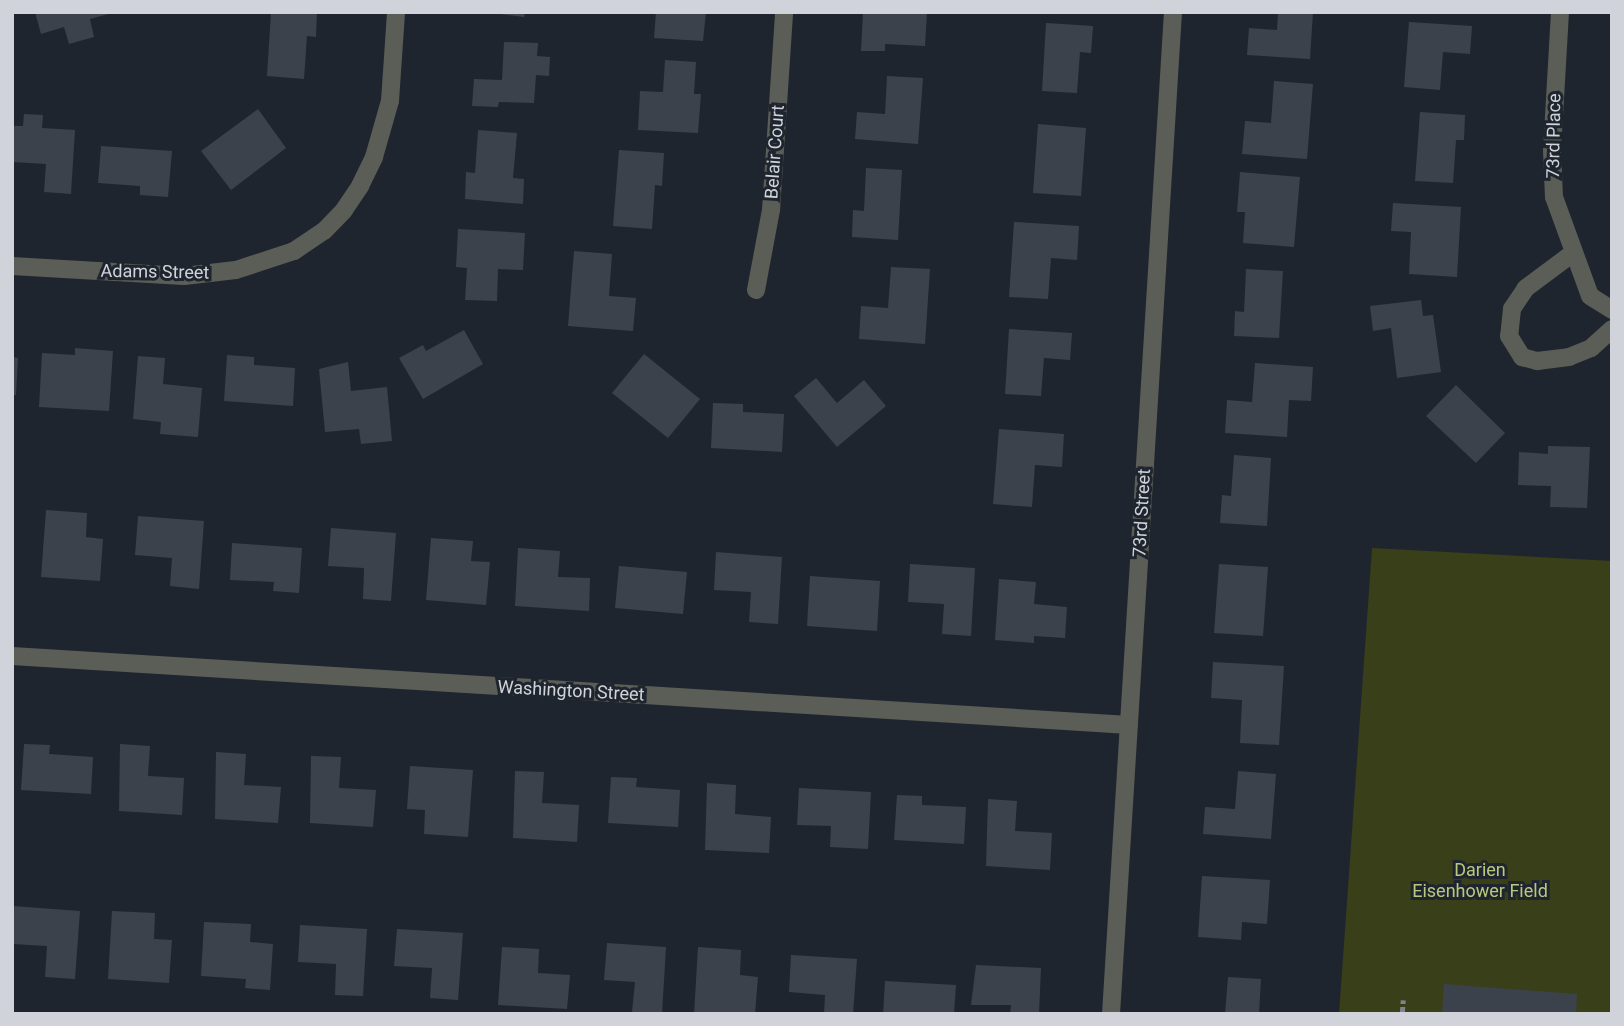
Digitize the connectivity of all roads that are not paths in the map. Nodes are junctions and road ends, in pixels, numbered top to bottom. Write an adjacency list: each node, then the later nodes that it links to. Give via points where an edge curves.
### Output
1 (396, 12): 6 (street, Adams Street, via 390,101 374,157 344,209 324,231 294,251 236,270 184,276)
2 (784, 12): 7 (street, Belair Court, via 771,210)
3 (1173, 12): 11 (street, 73rd Street)
4 (1560, 12): 5 (street, 73rd Place, via 1552,177)
5 (1573, 253): 8 (street, 73rd Place, via 1590,296); 9 (street, via 1526,288 1512,309 1509,336 1522,357 1536,361 1569,357 1591,348)
6 (12, 266)
7 (756, 290)
8 (1612, 310)
9 (1612, 329)
10 (12, 656): 11 (street, Washington Street)
11 (1129, 725): 12 (street, 73rd Street)
12 (1111, 1014)

